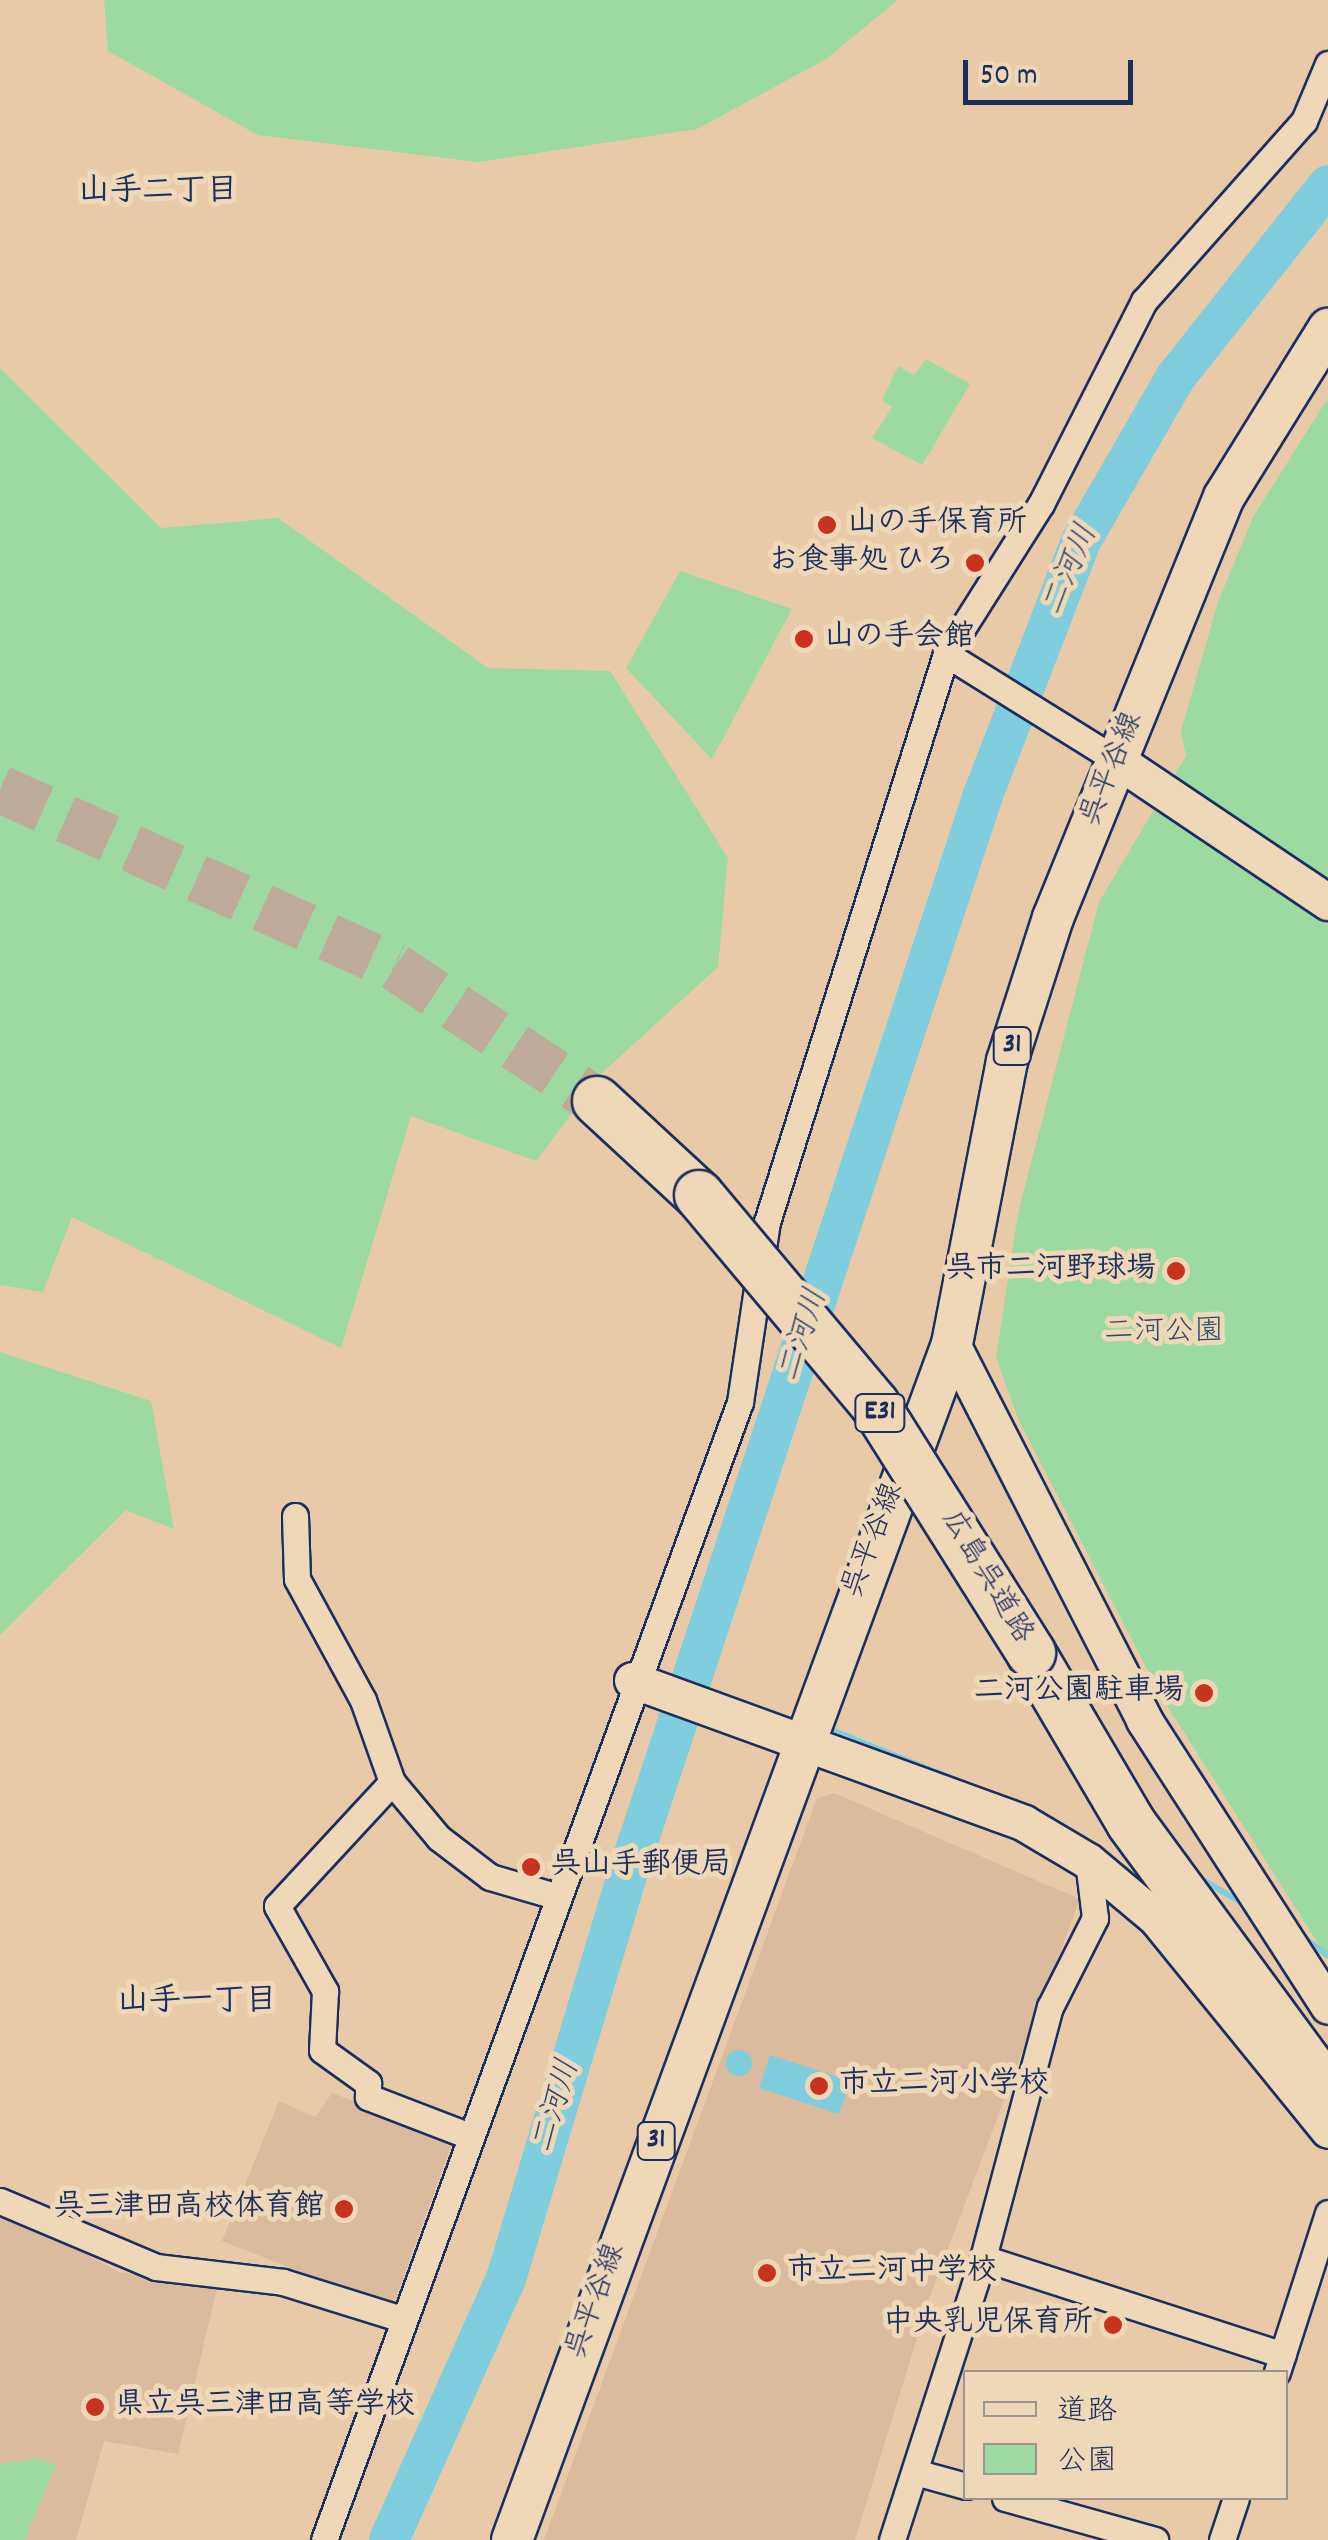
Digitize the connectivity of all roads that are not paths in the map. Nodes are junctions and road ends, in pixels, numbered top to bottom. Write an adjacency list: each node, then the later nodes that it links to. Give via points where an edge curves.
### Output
1 (1328, 64): 5 (street, via 1304,121 1144,300 1041,504)
2 (1328, 328): 4 (main road, 呉平谷線 / 31)
3 (1328, 377): 4 (main road, 呉平谷線 / 31)
4 (1267, 432): 6 (main road, 呉平谷線 / 31, via 1224,497)
5 (946, 654): 6 (street, via 974,664); 11 (street, via 767,1222 740,1402)
6 (1118, 760): 7 (street); 9 (main road, 呉平谷線 / 31, via 1007,1061)
7 (1328, 902)
8 (598, 1101): 17 (highway, 広島呉道路 / E31, bridge, via 700,1195 875,1406 1131,1824)
9 (952, 1344): 12 (main road, 呉平谷線 / 31); 16 (street, via 1144,1720)
10 (295, 1516): 13 (street, via 297,1579 364,1700)
11 (639, 1683): 12 (street); 15 (street)
12 (788, 1738): 14 (street, via 1024,1824); 31 (main road, 呉平谷線 / 31)
13 (392, 1782): 15 (street, via 440,1838 490,1877); 19 (street, via 277,1906 324,1990 322,2050 368,2083 368,2097)
14 (1088, 1860): 18 (street, via 1156,1918); 22 (street, via 1095,1918 1050,2007)
15 (556, 1896): 19 (street)
16 (1328, 2006)
17 (1328, 2091)
18 (1328, 2130)
19 (467, 2135): 23 (street)
20 (0, 2201): 23 (street, via 156,2267 283,2282)
21 (1328, 2213): 24 (street)
22 (983, 2258): 24 (street); 25 (street)
23 (402, 2319): 30 (street)
24 (1280, 2364)
25 (915, 2472): 26 (street); 32 (street)
26 (963, 2485)
27 (1012, 2500): 33 (street)
28 (1236, 2500): 29 (street)
29 (1228, 2539)
30 (324, 2540)
31 (512, 2540)
32 (892, 2540)
33 (1155, 2540)

